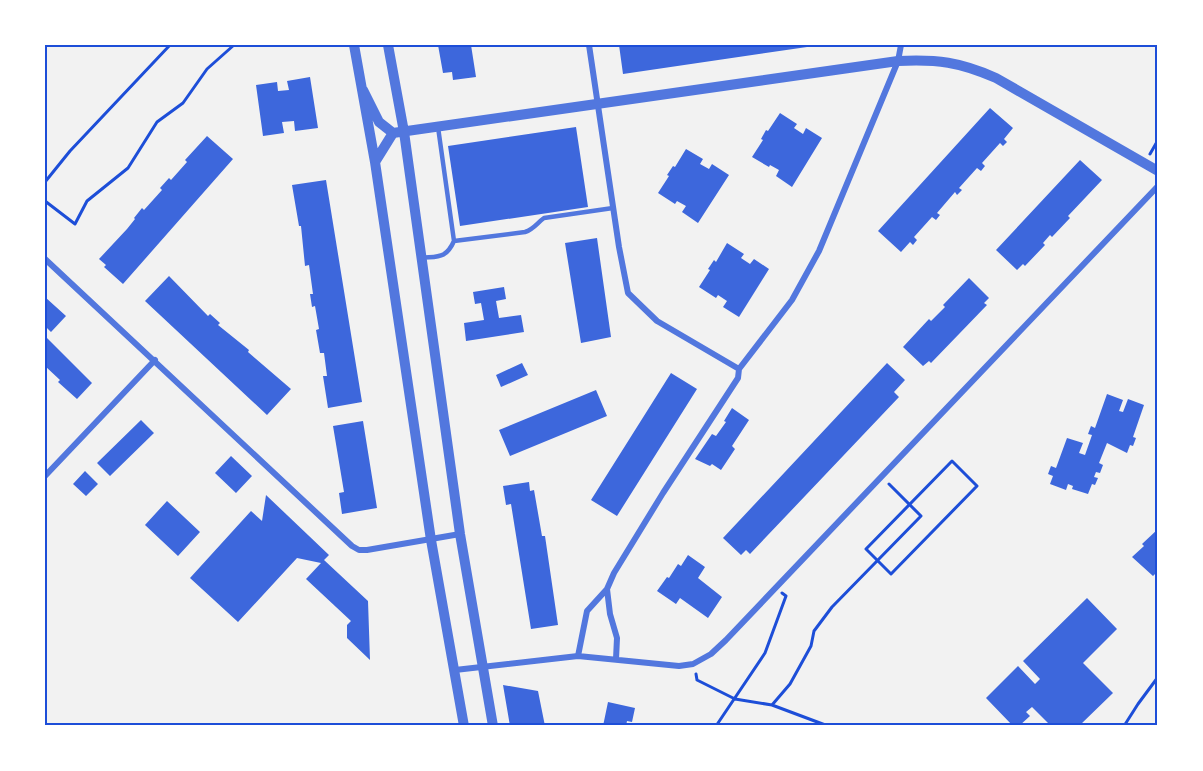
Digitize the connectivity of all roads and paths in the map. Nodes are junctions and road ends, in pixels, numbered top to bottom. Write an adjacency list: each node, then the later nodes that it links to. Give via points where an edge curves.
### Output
1 (170, 45): 14 (path)
2 (234, 45): 16 (path, via 207,69 183,103 157,122 128,168 87,201 75,224)
3 (354, 45): 8 (street)
4 (388, 45): 11 (street)
5 (589, 45): 9 (street)
6 (901, 45): 7 (street)
7 (897, 62): 9 (street); 13 (street, via 948,62 996,78); 22 (street, via 819,250 792,300)
8 (363, 90): 11 (street, via 379,122); 12 (street)
9 (598, 104): 10 (street); 17 (street)
10 (438, 127): 11 (street); 18 (lane)
11 (398, 133): 12 (street); 19 (street)
12 (375, 162): 27 (street)
13 (1158, 171)
14 (45, 182)
15 (1158, 186): 24 (street)
16 (45, 201)
17 (614, 208): 18 (lane, via 544,218 525,232); 22 (street, via 628,293 657,321)
18 (454, 242): 19 (lane, via 442,256)
19 (421, 258): 26 (street)
20 (45, 260): 21 (street)
21 (154, 360): 23 (street); 27 (street, via 352,546 367,550)
22 (739, 369): 30 (street, via 738,378 657,503)
23 (45, 476)
24 (881, 477): 25 (path); 29 (street)
25 (910, 505): 28 (path, via 921,516); 28 (path, via 866,549); 28 (path, via 952,461 977,486 891,574)
26 (459, 534): 27 (street); 34 (street)
27 (431, 540): 35 (street)
28 (877, 561): 38 (path, via 814,631 811,646 790,684)
29 (778, 588): 33 (street, via 711,654); 37 (path, via 786,596 765,653)
30 (607, 590): 31 (street, via 587,611); 32 (street, via 617,638)
31 (578, 656): 32 (street); 34 (street)
32 (616, 659): 33 (street, via 663,666)
33 (693, 664): 37 (path, via 697,680)
34 (482, 666): 35 (street); 40 (street)
35 (454, 670): 39 (street)
36 (1158, 677): 43 (path)
37 (735, 699): 38 (path); 41 (path)
38 (772, 705): 42 (path)
39 (464, 726)
40 (493, 726)
41 (716, 726)
42 (828, 726)
43 (1124, 726)

